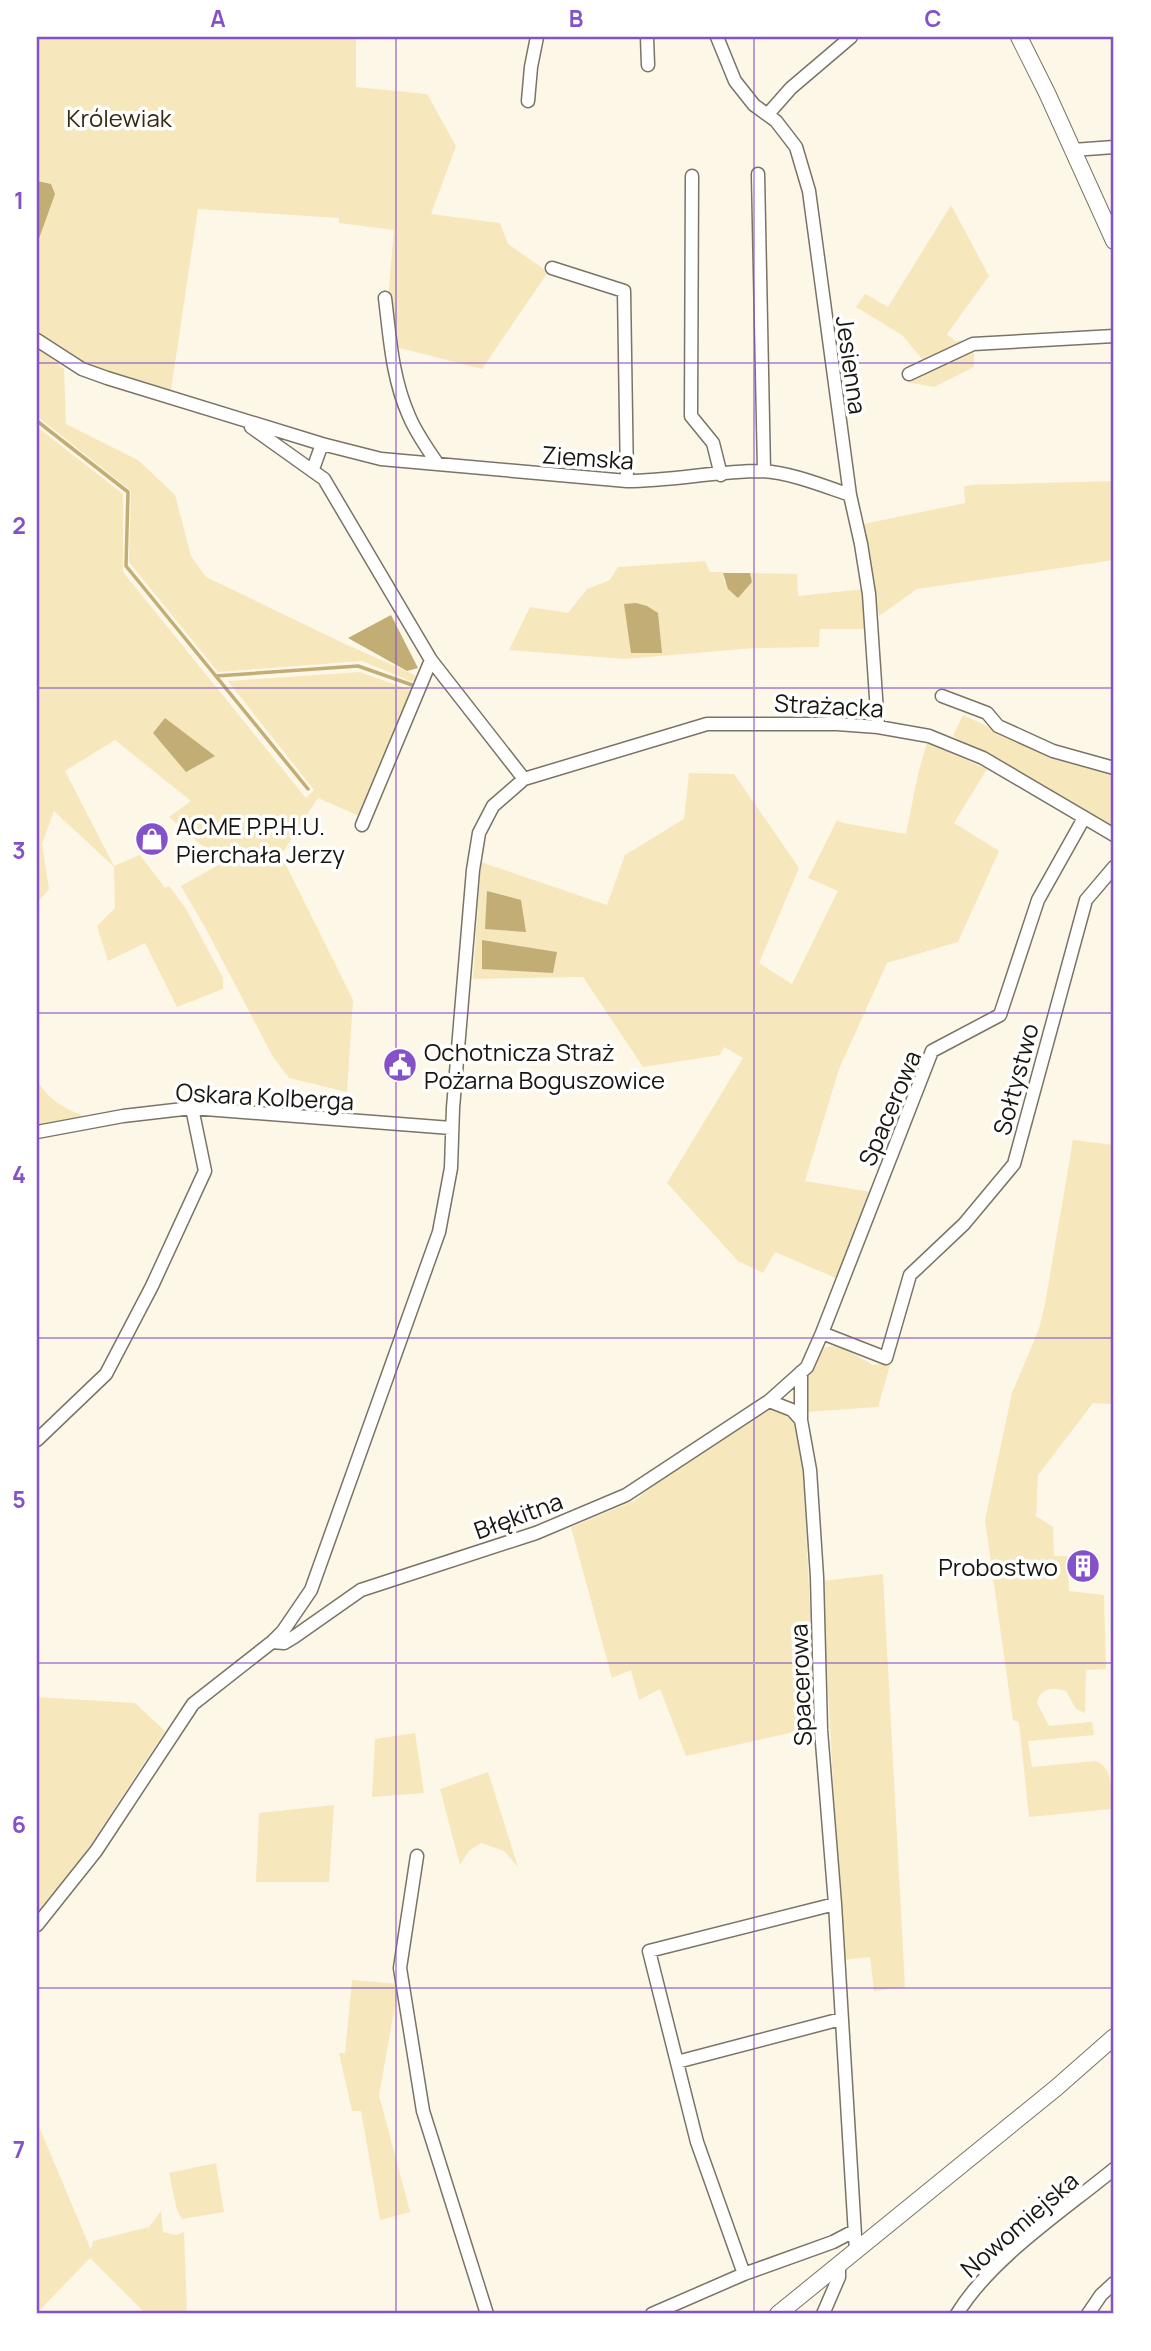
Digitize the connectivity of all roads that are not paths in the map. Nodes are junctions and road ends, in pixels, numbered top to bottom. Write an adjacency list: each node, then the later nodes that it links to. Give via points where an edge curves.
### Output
1 (537, 37): 7 (street)
2 (647, 37): 6 (street)
3 (717, 37): 8 (street, Jesienna, via 731,76 754,106)
4 (851, 37): 8 (street)
5 (1019, 37): 10 (street)
6 (648, 65)
7 (528, 101)
8 (768, 114): 26 (street, Jesienna, via 796,147 809,191)
9 (1114, 146): 10 (street)
10 (1073, 150): 13 (street)
11 (758, 174): 23 (street)
12 (692, 176): 24 (street, via 691,416 713,443)
13 (1114, 241)
14 (552, 268): 25 (street, via 624,291)
15 (385, 298): 21 (street, via 400,394 414,428)
16 (1114, 336): 18 (street, via 973,344)
17 (37, 340): 19 (street, Ziemska, via 93,373)
18 (909, 374)
19 (240, 419): 20 (street, Ziemska); 22 (street, Ziemska)
20 (322, 444): 21 (street, Ziemska, via 381,459); 22 (street)
21 (438, 463): 25 (street, Ziemska)
22 (313, 470): 27 (street, via 338,500)
23 (764, 471): 24 (street, Ziemska); 26 (street, Ziemska)
24 (721, 475): 25 (street, Ziemska)
25 (626, 481)
26 (850, 495): 29 (street, Jesienna, via 869,594)
27 (431, 660): 31 (street); 33 (street)
28 (942, 696): 30 (street, via 987,713 998,726 1053,751)
29 (877, 727): 31 (street, Strażacka, via 707,724); 32 (street, Strażacka, via 929,736 983,758)
30 (1114, 768)
31 (524, 779): 37 (street, Strażacka, via 493,806 479,832)
32 (1084, 818): 34 (street, Strażacka); 39 (street, Spacerowa, via 1038,900 1000,1015 932,1051)
33 (362, 825)
34 (1114, 835)
35 (1114, 867): 39 (street, Sołtystwo, via 1086,900 1014,1164 964,1224 910,1275 886,1358)
36 (192, 1108): 37 (street, Oskara Kolberga); 38 (street, Oskara Kolberga); 43 (street, via 205,1171 152,1286 106,1374)
37 (451, 1128): 44 (street, Błękitna, via 451,1168 439,1232 311,1590)
38 (37, 1132)
39 (822, 1334): 40 (street, Spacerowa)
40 (802, 1372): 41 (street, Błękitna); 42 (street, Spacerowa)
41 (769, 1401): 42 (street, via 792,1410); 44 (street, Błękitna, via 626,1495 536,1533 361,1590 284,1643)
42 (801, 1420): 46 (street, Spacerowa, via 810,1469 821,1730)
43 (37, 1440)
44 (272, 1642): 47 (street, Błękitna, via 193,1704 96,1851)
45 (417, 1856): 58 (street, via 400,1968 423,2111)
46 (835, 1904): 48 (street, Spacerowa); 50 (street, via 649,1951)
47 (37, 1925)
48 (841, 2019): 50 (street); 52 (street, Spacerowa)
49 (1114, 2037): 54 (street)
50 (677, 2062): 56 (street, via 697,2142)
51 (1114, 2169): 62 (street, Nowomiejska, via 985,2277)
52 (854, 2231): 53 (street); 54 (street, Spacerowa)
53 (833, 2242): 54 (street); 56 (street)
54 (856, 2252): 55 (street)
55 (839, 2266): 60 (street); 61 (street)
56 (744, 2273): 59 (street)
57 (1114, 2283): 63 (street)
58 (487, 2314)
59 (652, 2314)
60 (778, 2314)
61 (823, 2314)
62 (957, 2314)
63 (1088, 2314)

